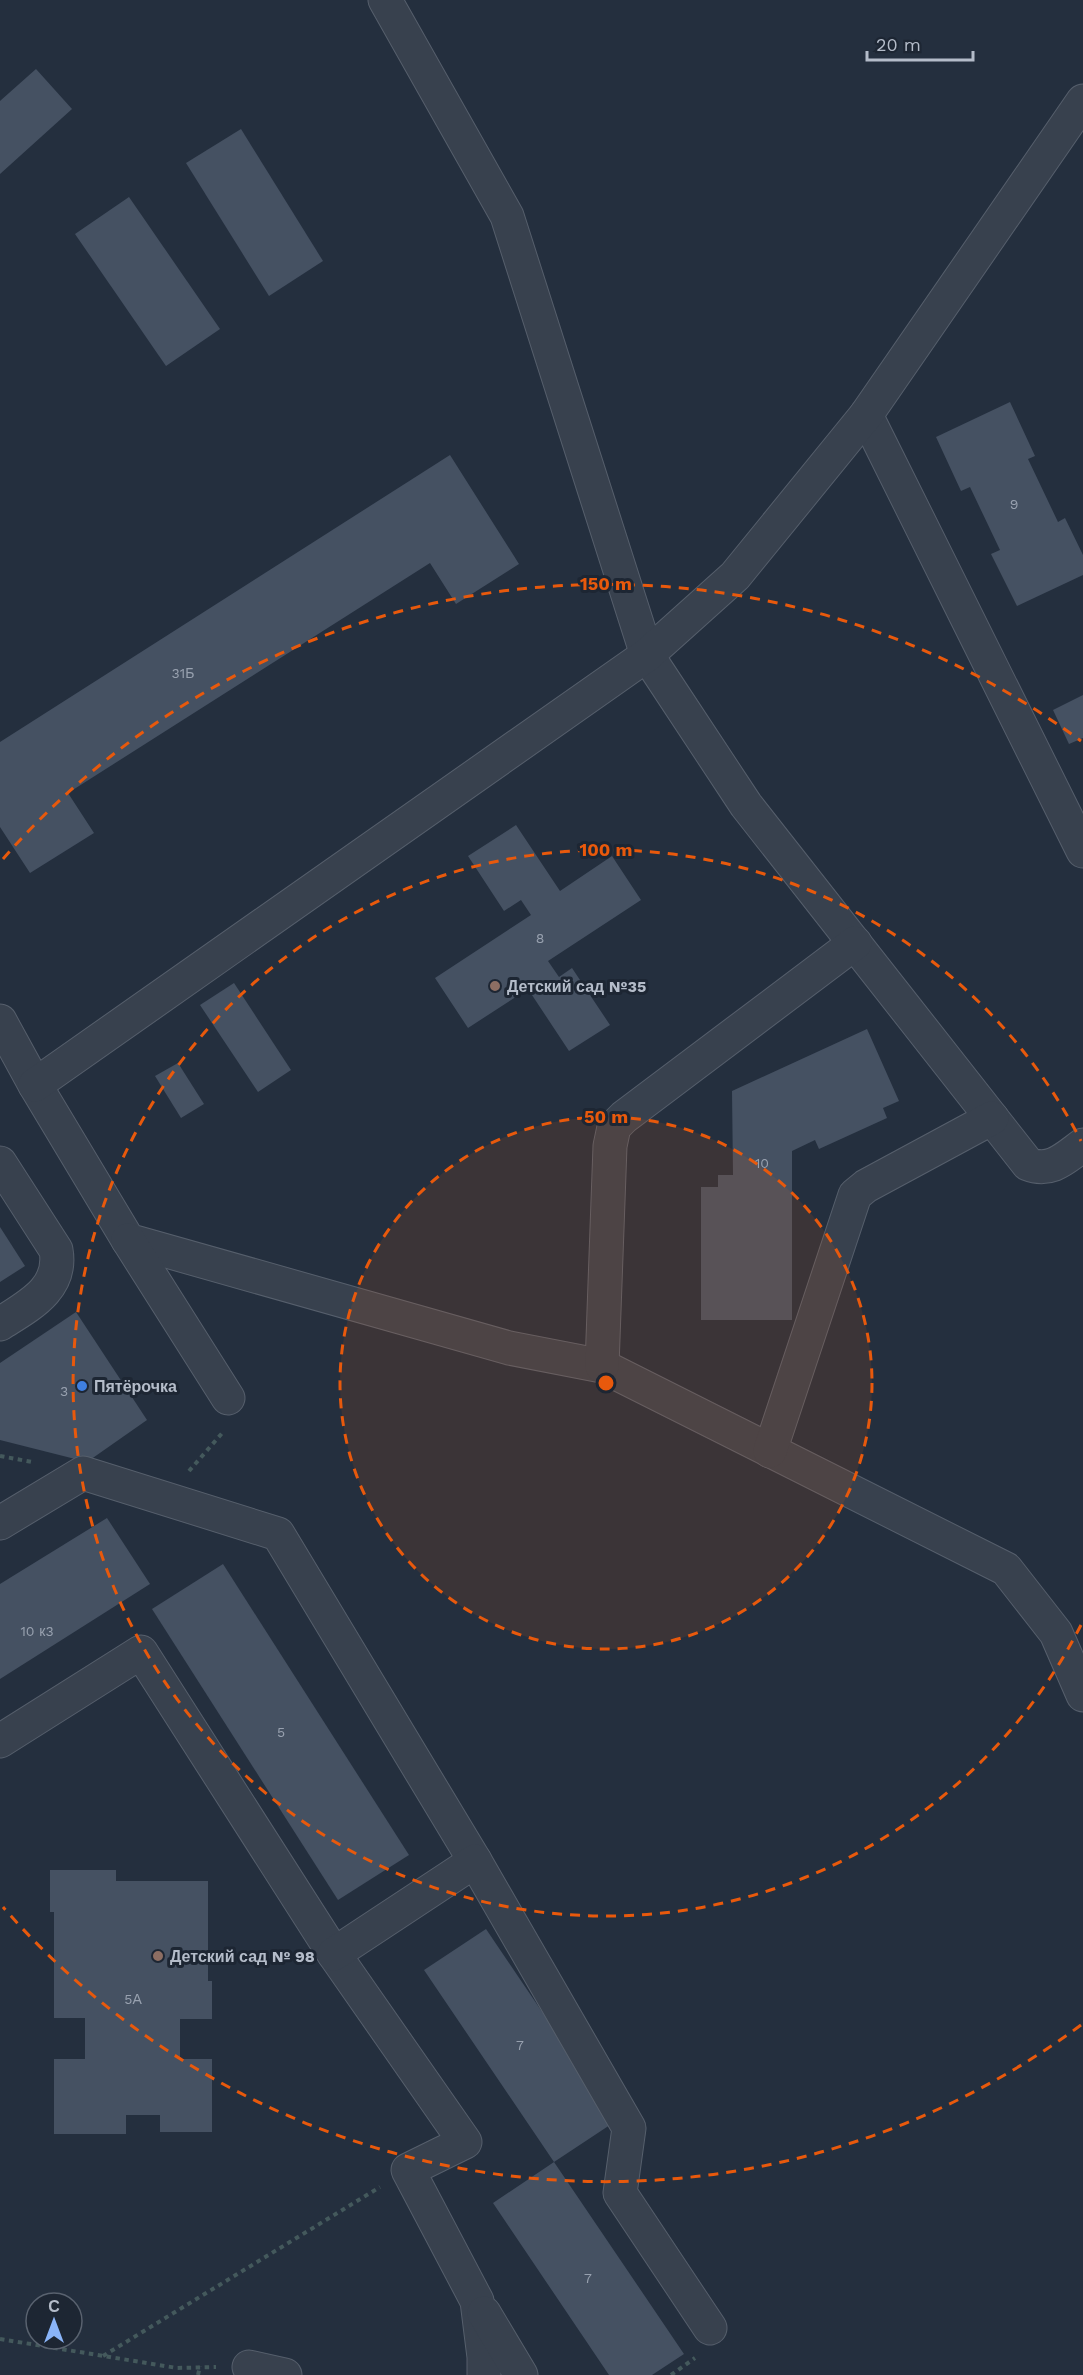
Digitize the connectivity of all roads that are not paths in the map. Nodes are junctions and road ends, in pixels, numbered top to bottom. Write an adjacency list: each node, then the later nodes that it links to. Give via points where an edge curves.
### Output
1 (385, 0): 4 (street, via 507,216)
2 (1083, 102): 3 (street)
3 (866, 415): 4 (street, via 735,576); 5 (street)
4 (647, 655): 6 (street, via 746,805); 8 (street)
5 (1083, 851)
6 (855, 944): 9 (street); 14 (street, via 614,1127 610,1146)
7 (0, 1021): 8 (street)
8 (35, 1085): 12 (street)
9 (992, 1118): 10 (street, via 1028,1164 1039,1168 1054,1166); 16 (street, via 866,1185 855,1195)
10 (1083, 1145)
11 (0, 1163): 13 (street, via 56,1250 59,1264 45,1292)
12 (128, 1239): 14 (street, via 508,1348); 15 (street)
13 (0, 1324)
14 (602, 1366): 16 (street)
15 (228, 1398)
16 (770, 1451): 18 (street, via 1006,1569 1056,1633)
17 (0, 1523): 20 (street, via 83,1473 278,1534)
18 (1083, 1695)
19 (0, 1741): 21 (street, via 141,1652)
20 (475, 1861): 21 (street); 23 (street, via 629,2128 620,2193)
21 (334, 1954): 22 (street, via 465,2142 408,2170)
22 (477, 2301): 26 (street); 27 (street)
23 (710, 2328)
24 (249, 2367): 25 (street)
25 (285, 2375)
26 (484, 2375)
27 (521, 2375)

